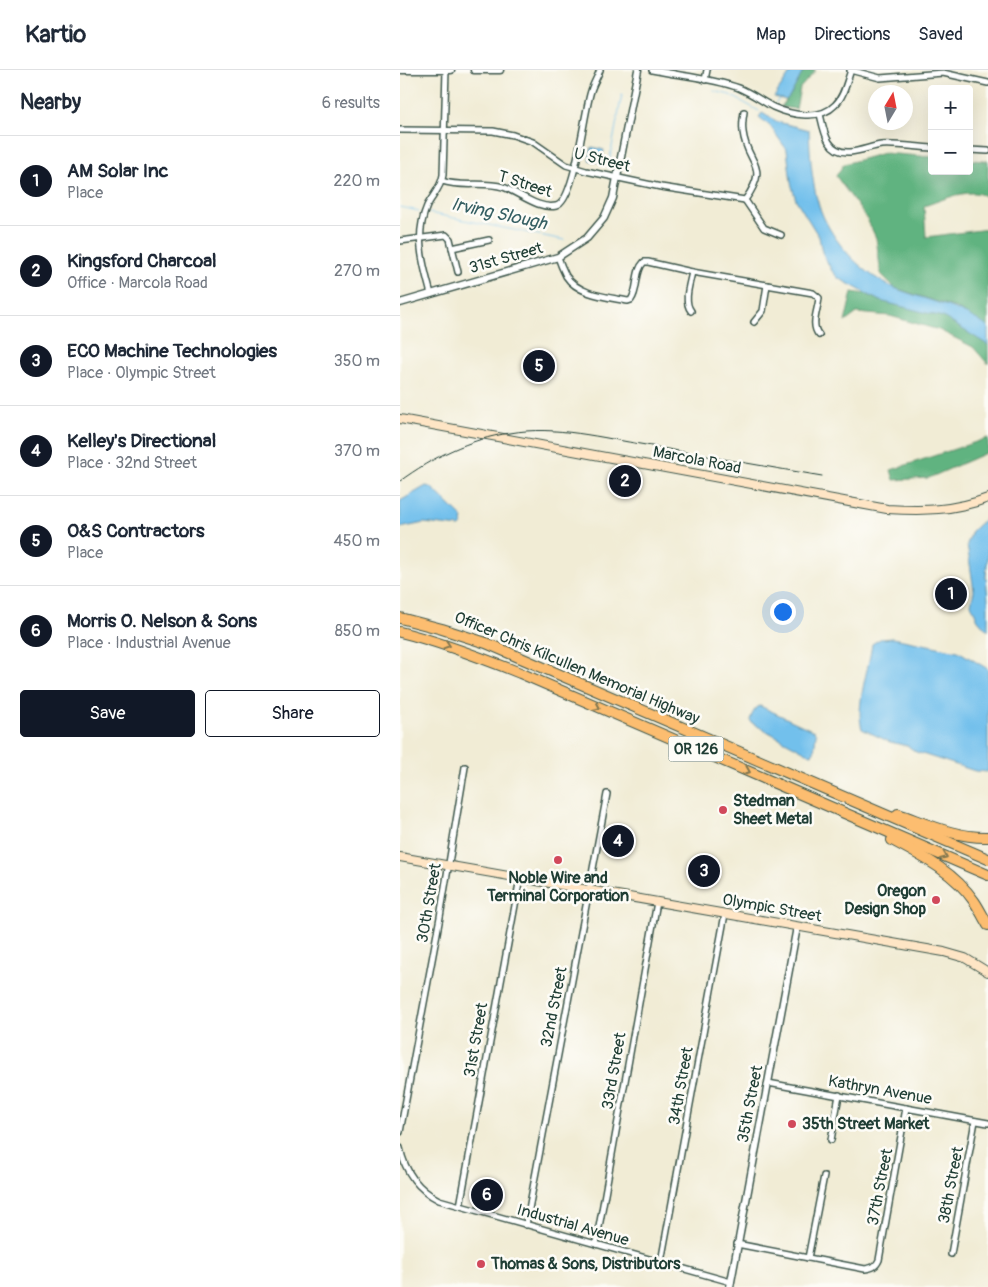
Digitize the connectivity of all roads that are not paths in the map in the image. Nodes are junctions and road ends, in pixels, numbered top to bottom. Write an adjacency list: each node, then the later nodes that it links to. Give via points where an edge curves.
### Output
1 (400, 70): 2 (street)
2 (446, 70): 3 (street); 16 (street)
3 (451, 70)
4 (474, 70): 5 (street)
5 (500, 70)
6 (600, 70): 20 (street, via 591,90)
7 (638, 70): 21 (street, 31st Street)
8 (652, 70): 11 (street)
9 (707, 70): 11 (street)
10 (850, 70): 12 (street, via 880,78 944,73); 14 (street, via 836,105)
11 (705, 80): 14 (street, via 740,88 781,110)
12 (988, 83)
13 (744, 112): 23 (street, via 742,130 758,176)
14 (820, 114): 17 (street, via 825,136 840,152 882,145)
15 (400, 130): 16 (street, U Street)
16 (445, 130): 20 (street, U Street, via 493,131 519,136 566,165); 22 (street)
17 (928, 148)
18 (973, 150): 19 (street)
19 (988, 151)
20 (575, 167): 21 (street, U Street); 22 (street, T Street, via 564,201 554,207 526,200 503,187)
21 (618, 178): 23 (street, U Street); 29 (street, 31st Street, via 604,218 582,243)
22 (442, 181): 25 (street, via 425,213)
23 (745, 200): 24 (street, via 764,228)
24 (781, 235)
25 (419, 240): 27 (street); 28 (street, via 446,235); 33 (street)
26 (489, 240): 28 (street)
27 (400, 241)
28 (452, 248): 30 (street)
29 (558, 257): 31 (street, via 567,277 576,286 591,293 631,300 639,268 644,262); 33 (street, 31st Street)
30 (458, 272)
31 (692, 272): 32 (street); 35 (street, via 687,300)
32 (767, 285): 36 (street, via 763,311); 37 (street, via 816,295 814,325)
33 (431, 294): 34 (street, 31st Street)
34 (400, 303)
35 (691, 311)
36 (754, 322)
37 (819, 335)
38 (400, 419): 39 (main road, Marcola Road, via 887,510 926,512)
39 (988, 498)
40 (400, 618): 43 (highway, Officer Chris Kilcullen Memorial Highway / OR 126, via 486,643)
41 (400, 632): 45 (highway, Officer Chris Kilcullen Memorial Highway / OR 126, one-way to 45, via 486,659)
42 (466, 767): 49 (street, 30th Street)
43 (819, 787): 46 (highway, via 950,832); 48 (highway, Officer Chris Kilcullen Memorial Highway / OR 126)
44 (606, 794): 52 (street, 32nd Street)
45 (832, 807): 50 (highway, Officer Chris Kilcullen Memorial Highway / OR 126, one-way to 50); 55 (highway, via 930,860 974,900)
46 (988, 837)
47 (400, 857): 49 (main road, Olympic Street)
48 (988, 859)
49 (448, 866): 51 (main road, Olympic Street); 63 (street, 30th Street)
50 (988, 874)
51 (520, 878): 52 (main road, Olympic Street); 67 (street, 31st Street)
52 (589, 890): 53 (main road, Olympic Street); 68 (street, 32nd Street)
53 (657, 902): 54 (main road, Olympic Street); 69 (street, 33rd Street)
54 (725, 914): 56 (main road, Olympic Street); 73 (street, 34th Street)
55 (988, 924)
56 (797, 927): 57 (main road, Olympic Street, via 955,955); 58 (street, 35th Street)
57 (988, 972)
58 (768, 1083): 59 (street, Kathryn Avenue); 70 (street, 35th Street)
59 (839, 1095): 60 (street, Kathryn Avenue); 64 (street)
60 (906, 1108): 61 (street, Kathryn Avenue); 72 (street, 37th Street, via 879,1260 873,1268 865,1269)
61 (976, 1121): 62 (street, Kathryn Avenue); 71 (street, 38th Street)
62 (988, 1123)
63 (400, 1132)
64 (831, 1140)
65 (400, 1148): 67 (street, Industrial Avenue, via 405,1167 414,1181 431,1196)
66 (824, 1176): 72 (street)
67 (460, 1206): 68 (street, Industrial Avenue)
68 (526, 1225): 69 (street, Industrial Avenue)
69 (596, 1244): 73 (street, Industrial Avenue)
70 (737, 1244): 72 (street); 74 (street, 35th Street)
71 (951, 1254)
72 (808, 1258)
73 (661, 1262): 74 (street, Industrial Avenue)
74 (730, 1285)

